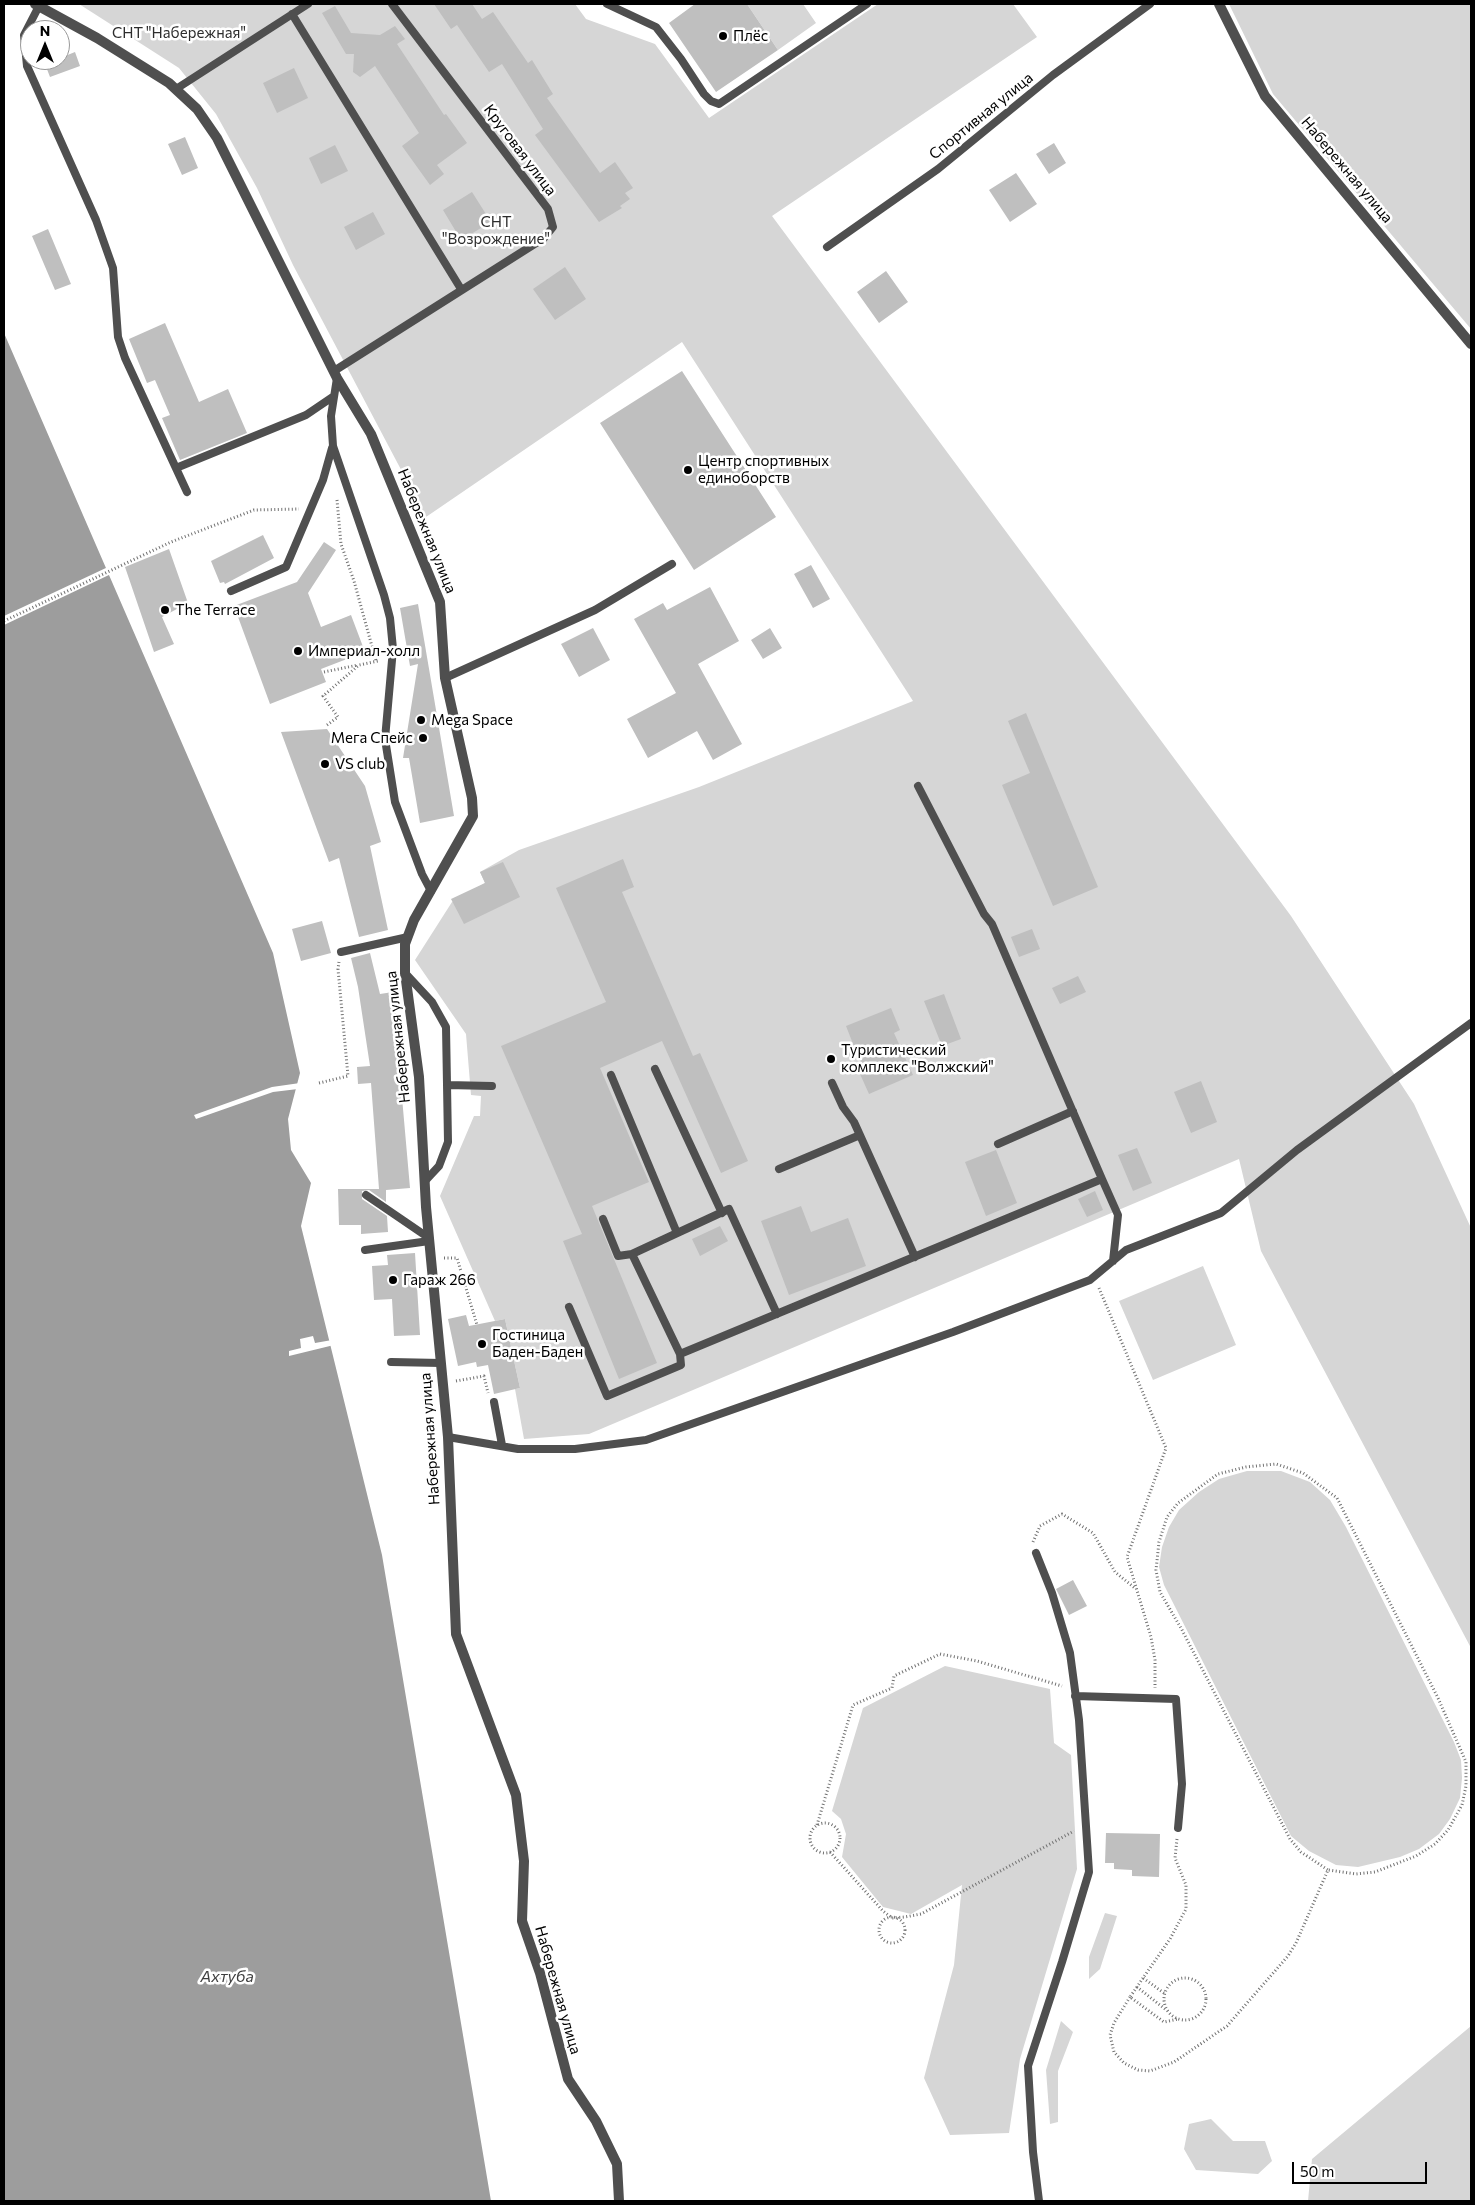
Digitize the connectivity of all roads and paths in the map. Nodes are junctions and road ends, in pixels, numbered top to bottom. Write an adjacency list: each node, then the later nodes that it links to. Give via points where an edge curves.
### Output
1 (37, 4): 9 (street, Набережная улица); 16 (lane, via 24,35 27,66 96,220 112,268 118,337)
2 (308, 4): 8 (lane)
3 (392, 4): 11 (lane, Круговая улица, via 548,209 553,227 544,238)
4 (607, 4): 5 (lane, via 656,27 704,94 719,104)
5 (867, 4)
6 (1150, 4): 10 (lane, Спортивная улица, via 1053,75 938,169)
7 (1219, 4): 12 (street, Набережная улица, via 1265,96)
8 (292, 14): 9 (lane); 11 (lane)
9 (176, 89): 13 (street, Набережная улица, via 197,109 217,138)
10 (827, 248)
11 (461, 289): 13 (lane, Круговая улица)
12 (1471, 344)
13 (336, 375): 14 (lane); 27 (street, Набережная улица, via 371,434 440,602)
14 (334, 396): 15 (lane, via 331,416); 16 (lane, via 306,414)
15 (333, 446): 19 (lane); 23 (lane, via 384,595 390,618)
16 (176, 468): 17 (lane)
17 (187, 492)
18 (337, 495): 24 (path, via 341,544)
19 (311, 508): 21 (lane, via 286,566); 22 (path, via 254,510 171,542)
20 (672, 564): 27 (lane, via 595,610)
21 (231, 591)
22 (4, 621)
23 (392, 658): 24 (path); 30 (lane, via 385,739 394,802)
24 (376, 661): 25 (path)
25 (359, 665): 26 (path); 28 (path, via 323,696 338,717)
26 (324, 672)
27 (445, 678): 30 (street, Набережная улица, via 474,816)
28 (328, 725)
29 (918, 786): 41 (lane, via 992,924)
30 (431, 891): 31 (street, Набережная улица)
31 (408, 936): 32 (lane); 33 (street, Набережная улица)
32 (341, 952): 37 (path, via 338,969 348,1076)
33 (405, 973): 39 (lane, via 432,1002 446,1027); 46 (street, Набережная улица, via 419,1077)
34 (1471, 1022): 56 (lane, via 1297,1150 1221,1214 1126,1250)
35 (655, 1069): 48 (lane)
36 (611, 1075): 50 (lane)
37 (319, 1083)
38 (832, 1083): 42 (lane)
39 (447, 1085): 40 (lane); 46 (lane, via 448,1142 439,1166)
40 (492, 1086)
41 (1073, 1110): 43 (lane); 45 (lane)
42 (860, 1135): 44 (lane); 54 (lane)
43 (998, 1144)
44 (779, 1169)
45 (1102, 1178): 54 (lane); 56 (lane, via 1118,1215)
46 (424, 1181): 51 (street, Набережная улица)
47 (366, 1195): 51 (lane)
48 (722, 1212): 50 (lane); 59 (lane, via 729,1209)
49 (603, 1219): 53 (lane, via 618,1256)
50 (677, 1233): 53 (lane)
51 (429, 1240): 52 (lane); 55 (street, Набережная улица)
52 (365, 1250)
53 (632, 1254): 61 (lane)
54 (914, 1257): 59 (lane)
55 (431, 1259): 60 (path, via 456,1258); 63 (street, Набережная улица)
56 (1113, 1261): 57 (lane)
57 (1094, 1277): 67 (lane, via 1025,1306 646,1440 576,1449 518,1449); 69 (path, via 1166,1448 1127,1557)
58 (569, 1307): 61 (lane, via 606,1396 681,1365)
59 (776, 1314): 61 (lane)
60 (477, 1324)
61 (680, 1354)
62 (390, 1362): 63 (lane)
63 (441, 1363): 64 (street, Набережная улица)
64 (443, 1383): 65 (path, via 484,1376 490,1402); 66 (street, Набережная улица)
65 (494, 1402): 67 (lane)
66 (448, 1436): 67 (lane); 84 (street, Набережная улица, via 456,1634 516,1795 524,1861 522,1921 540,1973 568,2079 596,2121 617,2164)
67 (502, 1445)
68 (1036, 1553): 69 (path, via 1033,1542 1040,1526 1062,1514 1093,1534 1115,1572); 70 (lane, via 1070,1653)
69 (1137, 1590): 71 (path, via 1155,1660)
70 (1075, 1693): 71 (lane); 72 (lane); 73 (path, via 977,1661 940,1654 894,1676 892,1688 853,1705)
71 (1155, 1698): 74 (lane, via 1176,1699 1182,1784)
72 (1086, 1824): 77 (path, via 921,1914); 85 (lane, via 1089,1872 1028,2066)
73 (817, 1825): 75 (path, via 811,1832 812,1846 820,1852); 75 (path, via 831,1825 838,1832 839,1841)
74 (1178, 1828): 78 (path, via 1175,1858 1186,1885 1186,1910)
75 (830, 1852): 77 (path)
76 (1328, 1870): 76 (path, via 1356,1874 1375,1872 1409,1859 1435,1844 1448,1830 1462,1805 1466,1762 1337,1498 1303,1473 1276,1464 1246,1467 1218,1474 1178,1503 1166,1517 1156,1570 1160,1592 1290,1839 1301,1852); 81 (path, via 1288,1956 1227,2026 1174,2062 1150,2071 1138,2070 1124,2063 1114,2052 1110,2035)
77 (892, 1918): 77 (path, via 884,1921 879,1932 883,1939 894,1943 904,1936 904,1927 900,1920)
78 (1143, 1978): 79 (path); 80 (path)
79 (1137, 1986): 81 (path); 82 (path)
80 (1164, 1993): 82 (path); 83 (path, via 1169,1984 1181,1978 1194,1980 1204,1989 1206,2003 1198,2015)
81 (1130, 1997): 83 (path, via 1164,2022)
82 (1167, 2010): 83 (path)
83 (1178, 2019)
84 (620, 2201)
85 (1039, 2201)

